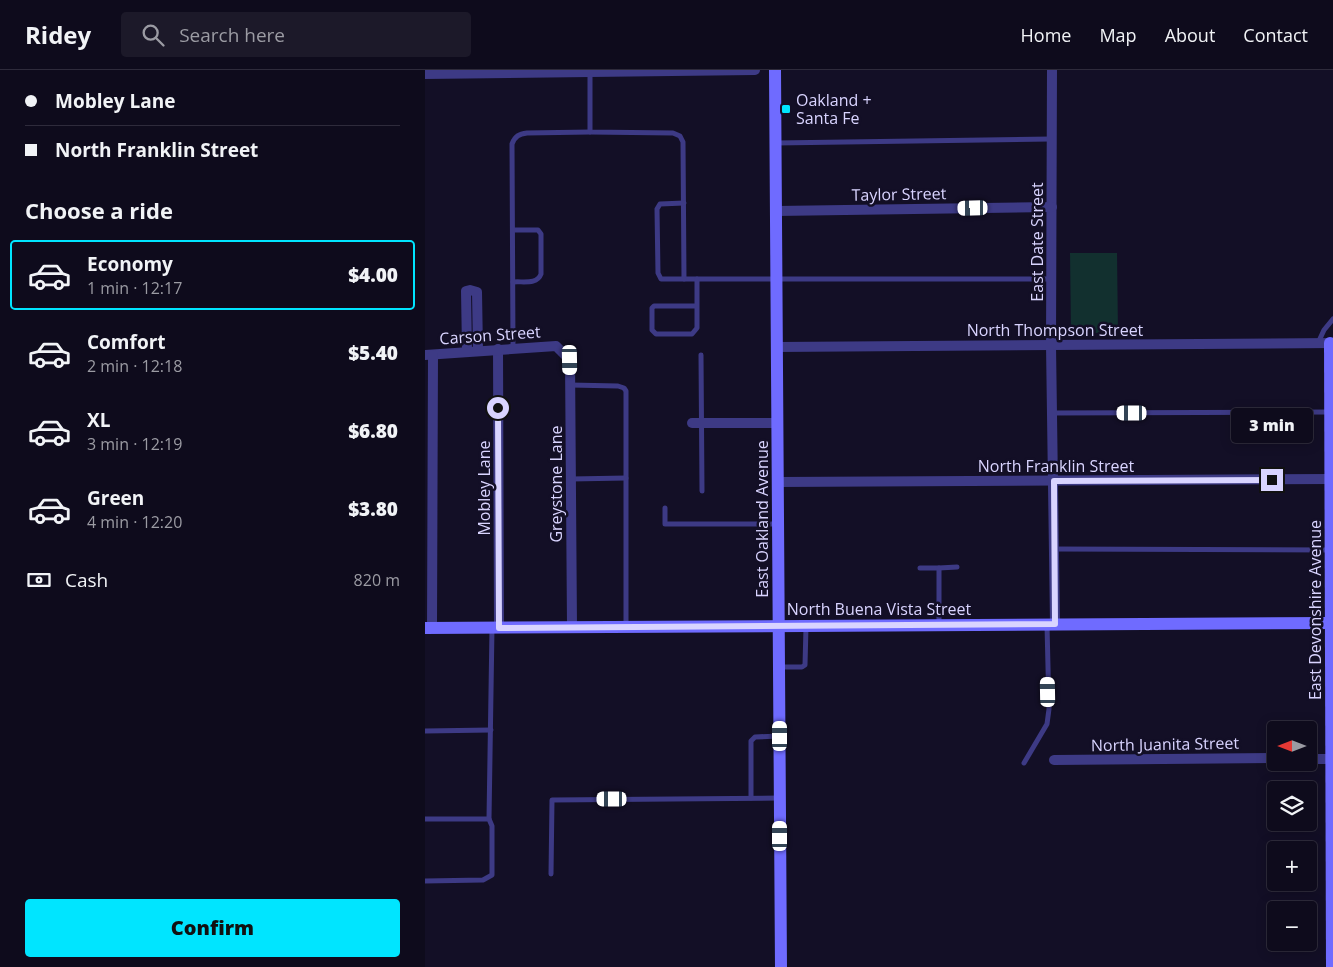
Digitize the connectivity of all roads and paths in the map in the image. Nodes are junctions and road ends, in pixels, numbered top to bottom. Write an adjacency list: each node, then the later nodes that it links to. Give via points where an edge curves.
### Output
1 (755, 70): 5 (street)
2 (775, 70): 12 (street, East Oakland Avenue)
3 (1052, 70): 11 (street, East Date Street)
4 (606, 71): 5 (street); 8 (street)
5 (650, 71)
6 (473, 72): 7 (street); 9 (street)
7 (523, 72): 8 (street)
8 (590, 72): 10 (lane)
9 (425, 74)
10 (590, 132): 13 (lane, via 673,133 679,136 683,142); 16 (lane, via 527,133 514,139)
11 (1052, 139): 12 (lane); 14 (street, East Date Street)
12 (776, 143): 15 (street, East Oakland Avenue)
13 (684, 203): 17 (lane); 17 (lane, via 657,206 657,273 661,279)
14 (1052, 207): 15 (street, Taylor Street); 20 (street, East Date Street)
15 (776, 211): 19 (street, East Oakland Avenue)
16 (513, 230): 21 (lane); 21 (lane, via 533,229 541,234 541,274 536,281)
17 (684, 279): 18 (lane)
18 (697, 279): 19 (lane); 22 (lane)
19 (777, 279): 20 (lane); 27 (street, East Oakland Avenue)
20 (1052, 279): 25 (street, East Date Street)
21 (513, 282): 28 (lane)
22 (697, 306): 22 (lane, via 697,328 691,334 656,334 652,330 654,306)
23 (1333, 320): 24 (lane, via 1324,330)
24 (1327, 343): 25 (street, North Thompson Street); 35 (street, East Devonshire Avenue)
25 (1051, 345): 27 (street, North Thompson Street); 36 (street, East Date Street)
26 (557, 346): 28 (street, Carson Street); 34 (street, Greystone Lane, via 570,360)
27 (777, 347): 38 (street, East Oakland Avenue)
28 (513, 348): 29 (street, Carson Street)
29 (498, 349): 30 (street, Carson Street); 60 (street, Mobley Lane)
30 (478, 350): 31 (street, Carson Street); 31 (street, via 477,292 470,290 466,291)
31 (467, 351): 32 (street, Carson Street)
32 (429, 355): 59 (street)
33 (701, 355): 37 (lane)
34 (571, 385): 39 (lane, via 624,388); 40 (street, Greystone Lane)
35 (1331, 412): 36 (lane); 41 (street, East Devonshire Avenue)
36 (1053, 413): 42 (street, East Date Street)
37 (697, 423): 38 (street); 44 (lane)
38 (778, 423): 43 (street, East Oakland Avenue)
39 (626, 478): 40 (lane); 58 (lane)
40 (571, 479): 57 (street, Greystone Lane)
41 (1332, 479): 42 (street, North Franklin Street); 48 (street, East Devonshire Avenue)
42 (1054, 481): 43 (street, North Franklin Street); 47 (street, East Date Street)
43 (778, 482): 46 (street, East Oakland Avenue)
44 (702, 491)
45 (665, 508): 46 (lane, via 665,524)
46 (779, 524): 55 (street, East Oakland Avenue)
47 (1054, 549): 48 (lane); 53 (street, East Date Street)
48 (1331, 550): 52 (street, East Devonshire Avenue)
49 (957, 567): 51 (lane)
50 (919, 568): 51 (lane)
51 (939, 568): 54 (lane)
52 (1332, 623): 53 (street, North Buena Vista Street); 62 (street, East Devonshire Avenue)
53 (1051, 624): 54 (street, North Buena Vista Street); 70 (lane, via 1047,724)
54 (939, 625): 56 (street, North Buena Vista Street)
55 (779, 626): 56 (street, North Buena Vista Street); 58 (street, North Buena Vista Street); 61 (street, East Oakland Avenue)
56 (806, 626): 61 (lane, via 805,665)
57 (573, 627): 58 (street, North Buena Vista Street); 60 (street, North Buena Vista Street)
58 (626, 627)
59 (429, 628): 60 (street, North Buena Vista Street)
60 (495, 628): 63 (lane)
61 (779, 668): 65 (street, East Oakland Avenue)
62 (1332, 712): 69 (street, East Devonshire Avenue)
63 (491, 730): 64 (lane); 74 (lane)
64 (425, 731)
65 (780, 736): 71 (lane, via 755,737 751,741); 72 (street, East Oakland Avenue)
66 (1267, 758): 68 (street, North Juanita Street)
67 (1317, 759): 69 (street)
68 (1054, 760)
69 (1332, 760): 77 (street, East Devonshire Avenue)
70 (1024, 763)
71 (751, 798): 72 (lane); 75 (lane, via 552,800)
72 (780, 798): 79 (street, East Oakland Avenue)
73 (425, 819): 74 (lane)
74 (489, 819): 76 (lane, via 492,826 492,875 483,880)
75 (551, 874)
76 (425, 880)
77 (1332, 896): 78 (street, East Devonshire Avenue)
78 (1332, 934): 80 (street, East Devonshire Avenue)
79 (781, 967)
80 (1332, 967)

